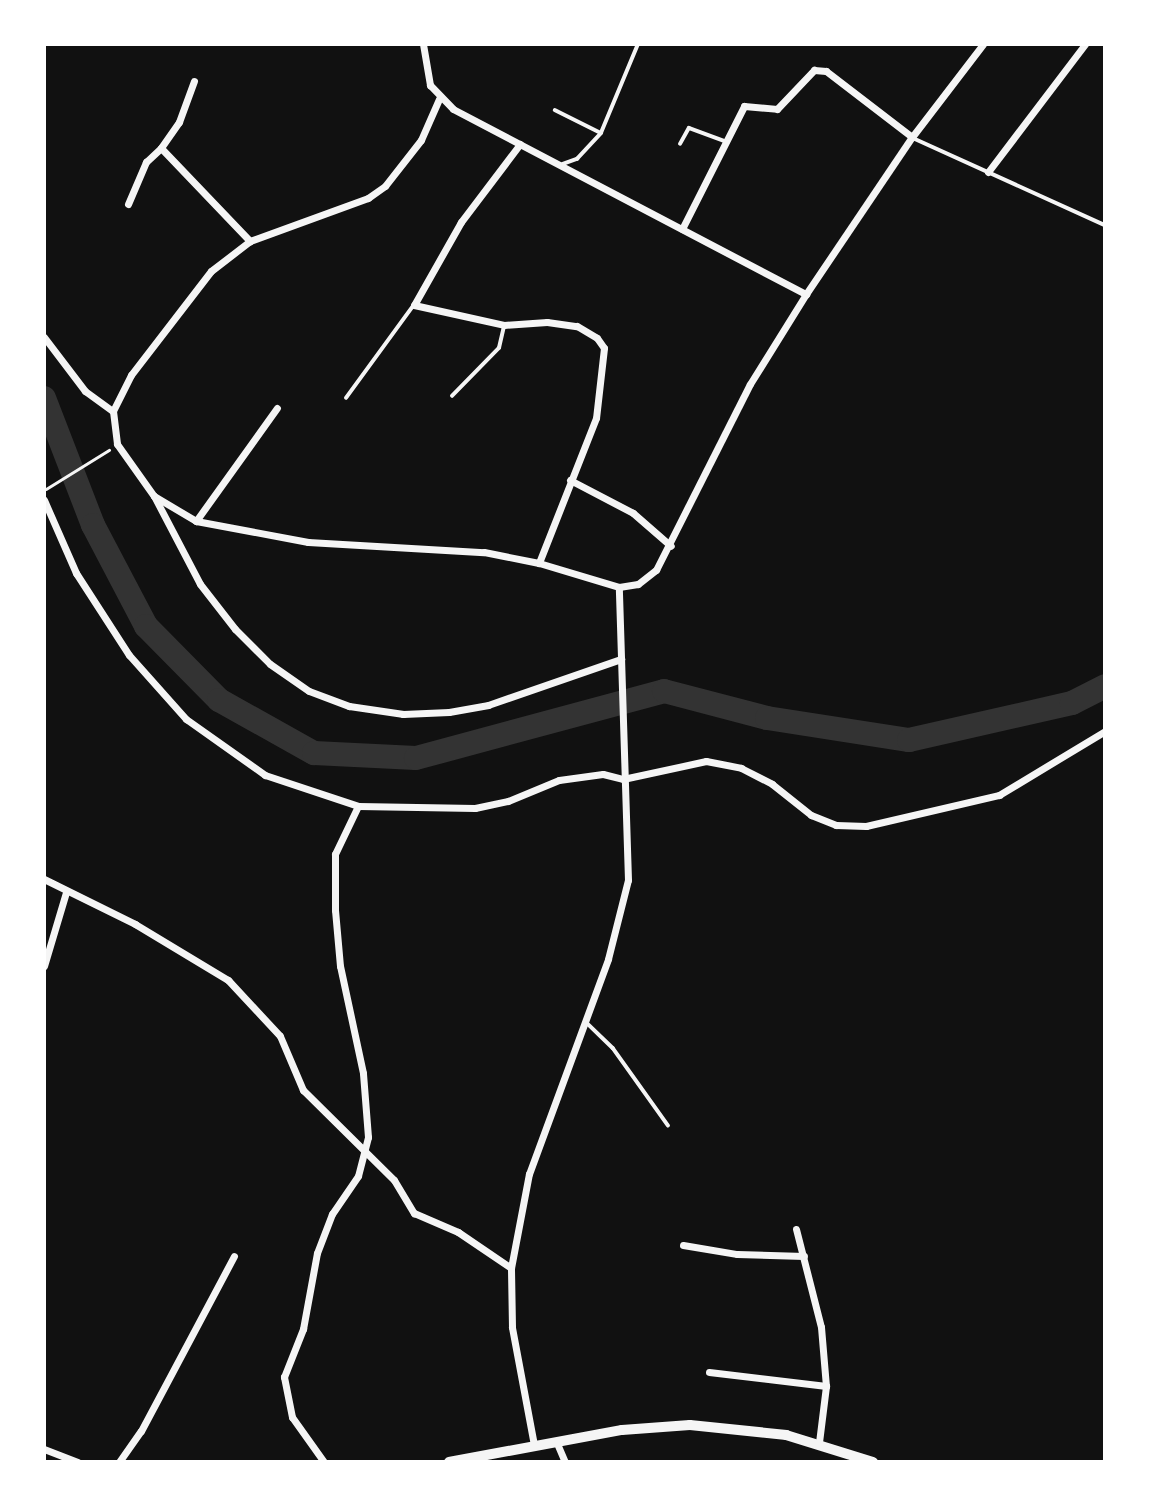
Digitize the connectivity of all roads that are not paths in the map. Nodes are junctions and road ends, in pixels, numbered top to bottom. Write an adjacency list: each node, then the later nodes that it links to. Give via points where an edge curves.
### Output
1 (423, 44): 6 (street, via 430,85)
2 (638, 44): 8 (lane)
3 (983, 44): 9 (street)
4 (1086, 44): 15 (street)
5 (194, 81): 13 (street, via 175,130)
6 (439, 99): 11 (street); 19 (street, via 421,141 386,186 368,198)
7 (555, 110): 8 (lane)
8 (601, 133): 14 (lane, via 577,159)
9 (912, 137): 10 (street, via 820,69 777,109 744,106); 15 (lane); 20 (street)
10 (724, 141): 12 (lane, via 689,128); 18 (street)
11 (520, 144): 14 (street); 21 (street, via 461,222)
12 (680, 144)
13 (161, 148): 16 (street, via 146,162); 19 (street)
14 (561, 165): 18 (street)
15 (988, 172): 17 (lane)
16 (128, 204)
17 (1105, 225)
18 (682, 229): 20 (street)
19 (250, 241): 27 (street, via 188,297 131,375)
20 (806, 294): 32 (street, via 750,384)
21 (414, 304): 22 (street); 25 (lane)
22 (504, 325): 24 (lane, via 499,348); 28 (street, via 547,322 577,326 604,348 601,398)
23 (44, 337): 27 (street, via 85,391)
24 (452, 396)
25 (346, 398)
26 (277, 408): 31 (street)
27 (113, 411): 29 (street, via 117,444)
28 (570, 480): 32 (street, via 633,513); 33 (street)
29 (154, 496): 31 (street); 35 (street, via 200,584 235,629 309,691 349,706 403,713 449,712 488,705)
30 (44, 500): 38 (street, via 76,573 129,655 186,719 265,775)
31 (196, 521): 33 (street, via 308,542 484,552)
32 (671, 546): 34 (street, via 656,570 638,584)
33 (540, 562): 34 (street)
34 (619, 587): 35 (street)
35 (621, 659): 37 (street)
36 (1105, 732): 37 (street, via 999,795 866,826 836,825 811,815 772,784 741,768 718,764 670,767)
37 (623, 779): 38 (street, via 603,774 559,780 508,801 475,808); 42 (street, via 628,880 612,946)
38 (358, 806): 44 (street, via 335,854 335,910 340,966 363,1073)
39 (44, 879): 40 (street)
40 (66, 892): 41 (street); 44 (street, via 135,924 228,980 281,1037 303,1090 353,1136)
41 (44, 966)
42 (585, 1021): 43 (lane, via 613,1048); 49 (street, via 529,1174)
43 (668, 1125)
44 (365, 1154): 49 (street, via 394,1180 414,1213 458,1232); 58 (street, via 358,1176 325,1231 303,1329 284,1377 292,1417)
45 (796, 1229): 48 (street)
46 (683, 1245): 48 (street, via 737,1254)
47 (234, 1256): 57 (street, via 141,1431)
48 (804, 1256): 51 (street, via 821,1327)
49 (511, 1268): 54 (street, via 512,1327)
50 (709, 1372): 51 (street)
51 (826, 1386): 53 (street)
52 (556, 1441): 53 (main road, via 690,1425 740,1428); 54 (main road); 60 (street)
53 (819, 1442): 61 (main road)
54 (534, 1445): 59 (main road)
55 (44, 1449): 56 (street)
56 (78, 1462)
57 (119, 1462)
58 (324, 1462)
59 (449, 1462)
60 (565, 1462)
61 (873, 1462)

